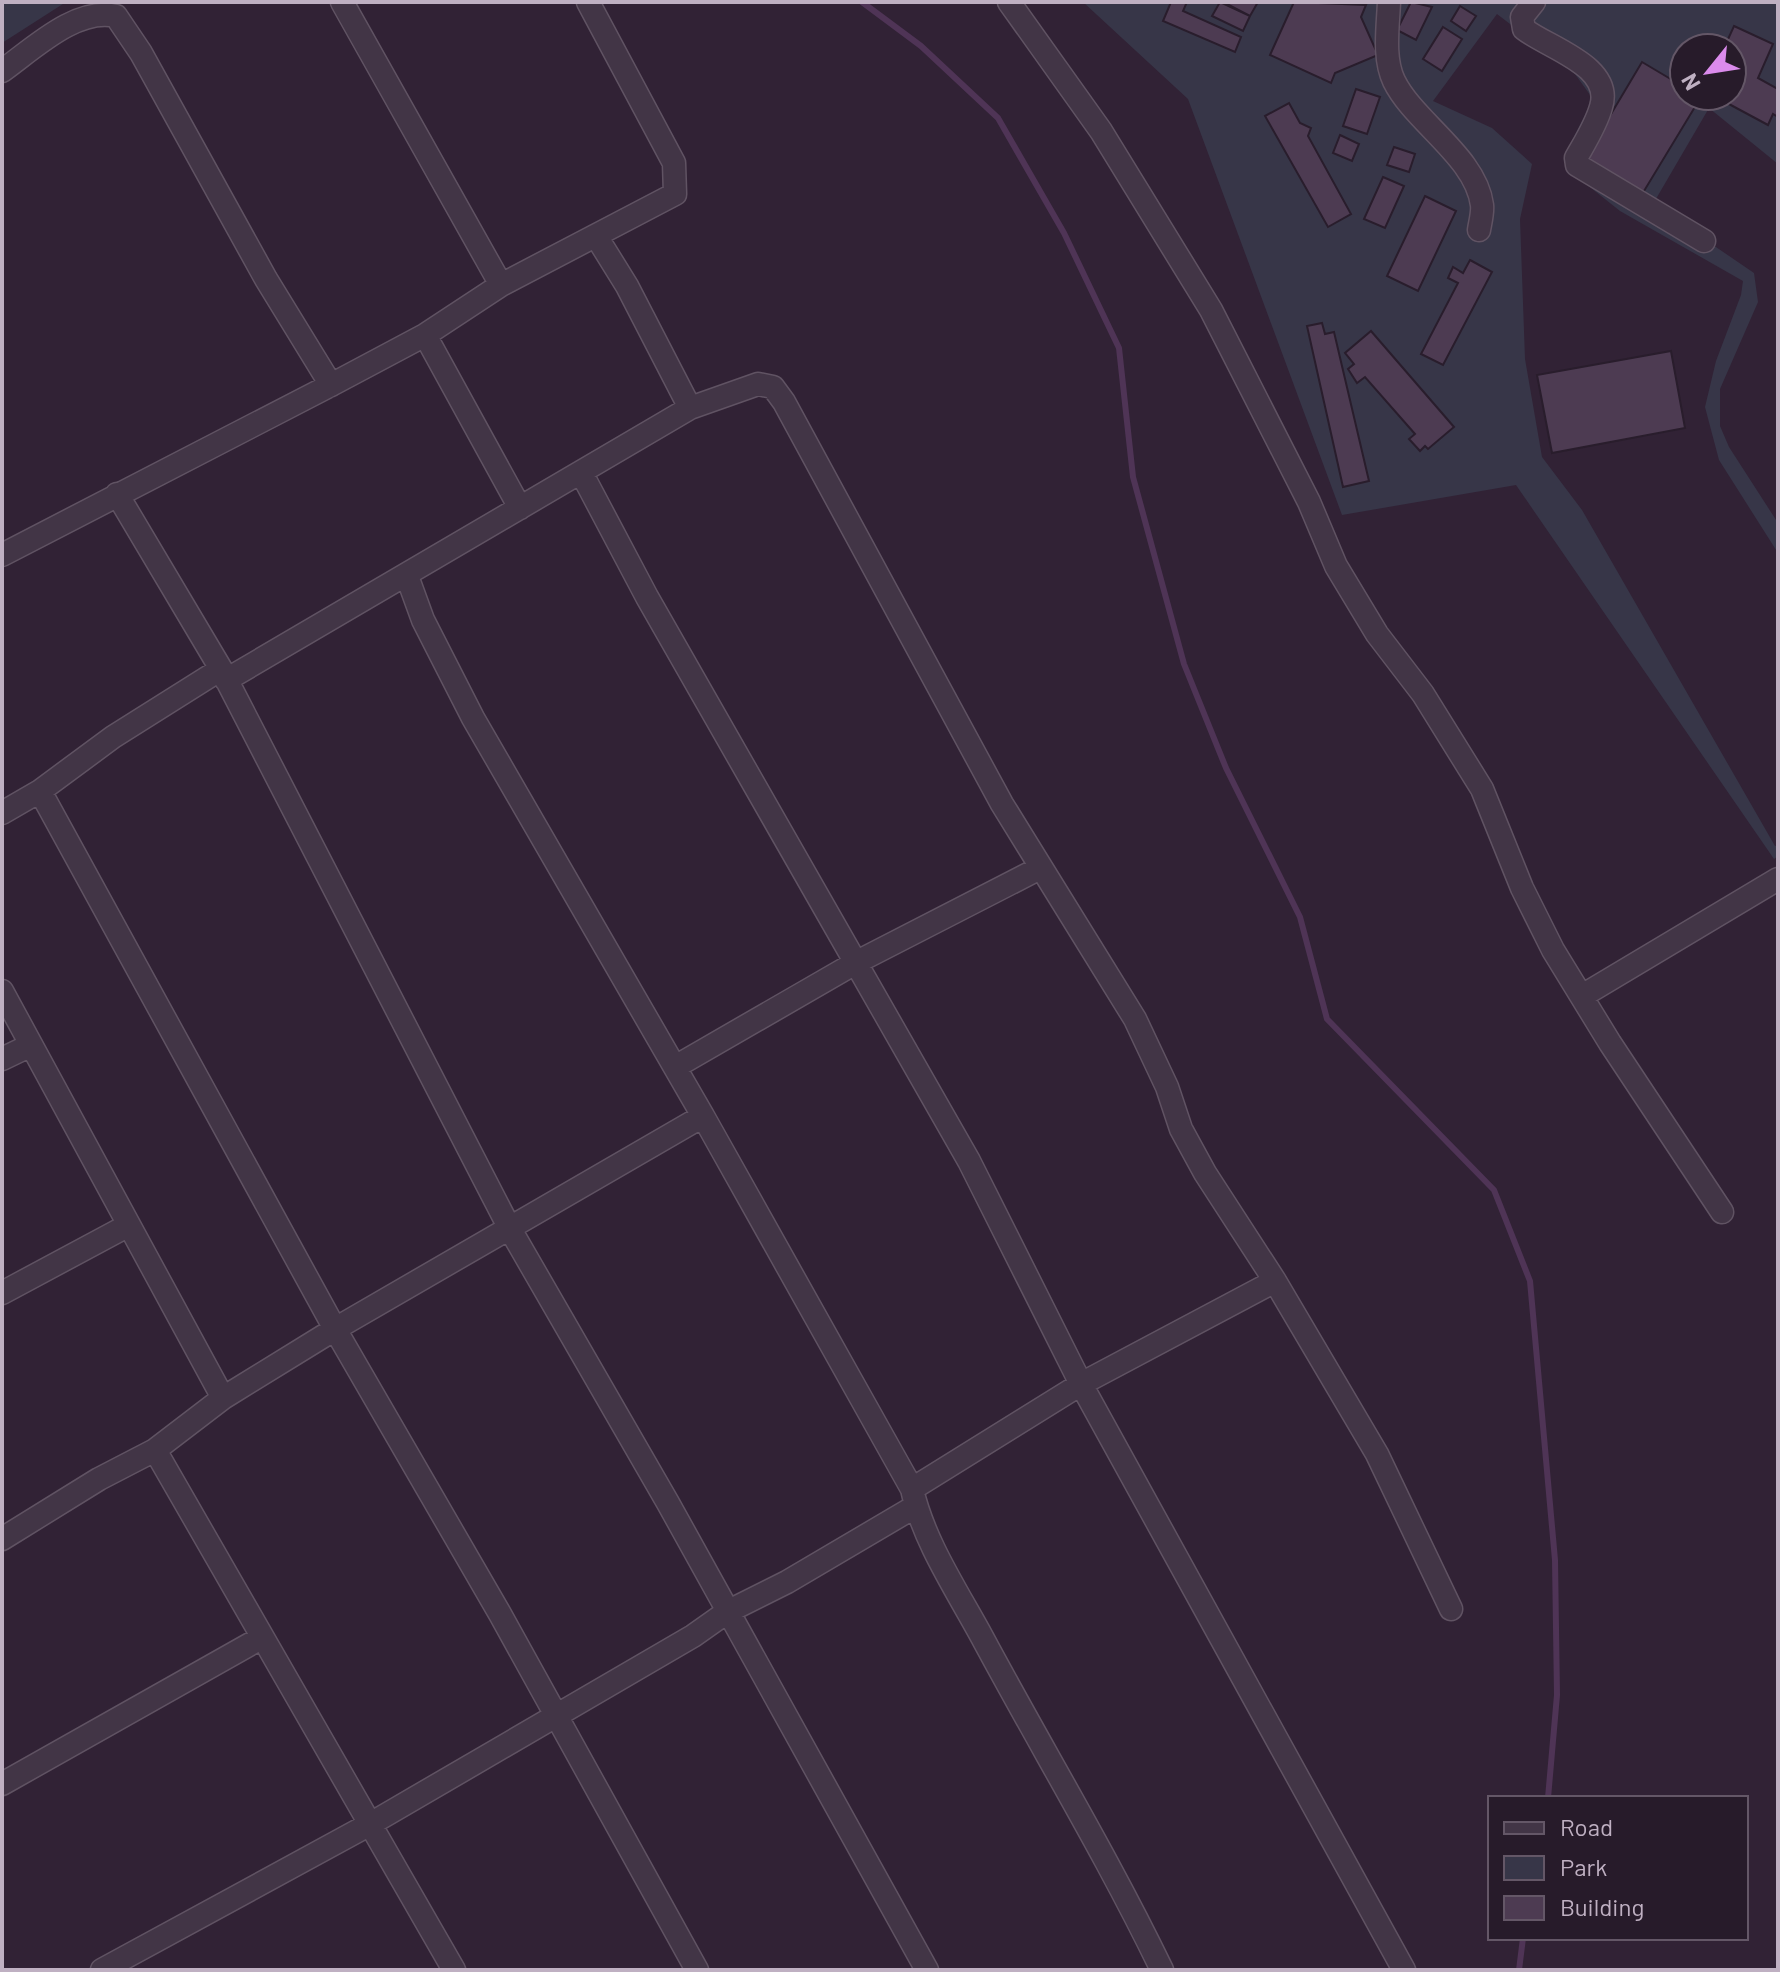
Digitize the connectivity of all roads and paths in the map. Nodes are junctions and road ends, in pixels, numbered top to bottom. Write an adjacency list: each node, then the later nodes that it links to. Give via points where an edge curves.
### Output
1 (342, 2): 11 (street)
2 (588, 2): 9 (street, via 674,163 677,181 675,194 662,203)
3 (1009, 2): 27 (street, via 1101,131 1211,310 1336,566 1482,789 1522,888)
4 (1389, 2): 8 (street, via 1393,79 1473,184 1482,205)
5 (1534, 2): 10 (street, via 1522,17 1524,29 1586,67 1601,86 1601,110 1577,165)
6 (90, 10): 7 (street); 13 (street, via 116,16 124,25)
7 (2, 71)
8 (1479, 230)
9 (596, 236): 11 (street); 14 (street)
10 (1704, 241)
11 (501, 285): 12 (street)
12 (425, 335): 13 (street); 17 (street)
13 (331, 385): 16 (street)
14 (690, 408): 15 (street); 23 (street, via 758,384 773,387)
15 (582, 474): 17 (street); 25 (street)
16 (117, 494): 18 (street); 20 (street)
17 (520, 508): 19 (street)
18 (2, 555)
19 (407, 576): 20 (street); 30 (street, via 423,620 473,718)
20 (223, 674): 21 (street, via 113,737); 34 (street)
21 (40, 791): 22 (street); 37 (street)
22 (2, 813)
23 (1040, 868): 25 (street); 35 (street, via 1135,1019 1181,1129)
24 (1778, 879): 27 (street)
25 (857, 962): 30 (street); 38 (street, via 969,1161)
26 (2, 991): 28 (street)
27 (1582, 996): 32 (street)
28 (31, 1045): 29 (street); 33 (street)
29 (2, 1059)
30 (675, 1067): 31 (street)
31 (703, 1116): 34 (street); 41 (street)
32 (1722, 1212)
33 (127, 1226): 36 (street); 39 (street)
34 (510, 1229): 37 (street); 44 (street)
35 (1275, 1281): 38 (street); 43 (street, via 1377,1454)
36 (2, 1293)
37 (335, 1329): 39 (street); 46 (street)
38 (1081, 1384): 41 (street); 54 (street)
39 (223, 1398): 40 (street)
40 (155, 1450): 42 (street); 45 (street)
41 (914, 1497): 44 (street, via 787,1582); 53 (street, via 1004,1679 1116,1876)
42 (2, 1539)
43 (1451, 1609)
44 (727, 1612): 46 (street); 52 (street)
45 (261, 1638): 47 (street); 48 (street)
46 (553, 1716): 48 (street); 51 (street)
47 (2, 1784)
48 (372, 1823): 49 (street); 50 (street)
49 (102, 1970)
50 (454, 1970)
51 (697, 1970)
52 (927, 1970)
53 (1162, 1970)
54 (1404, 1970)

